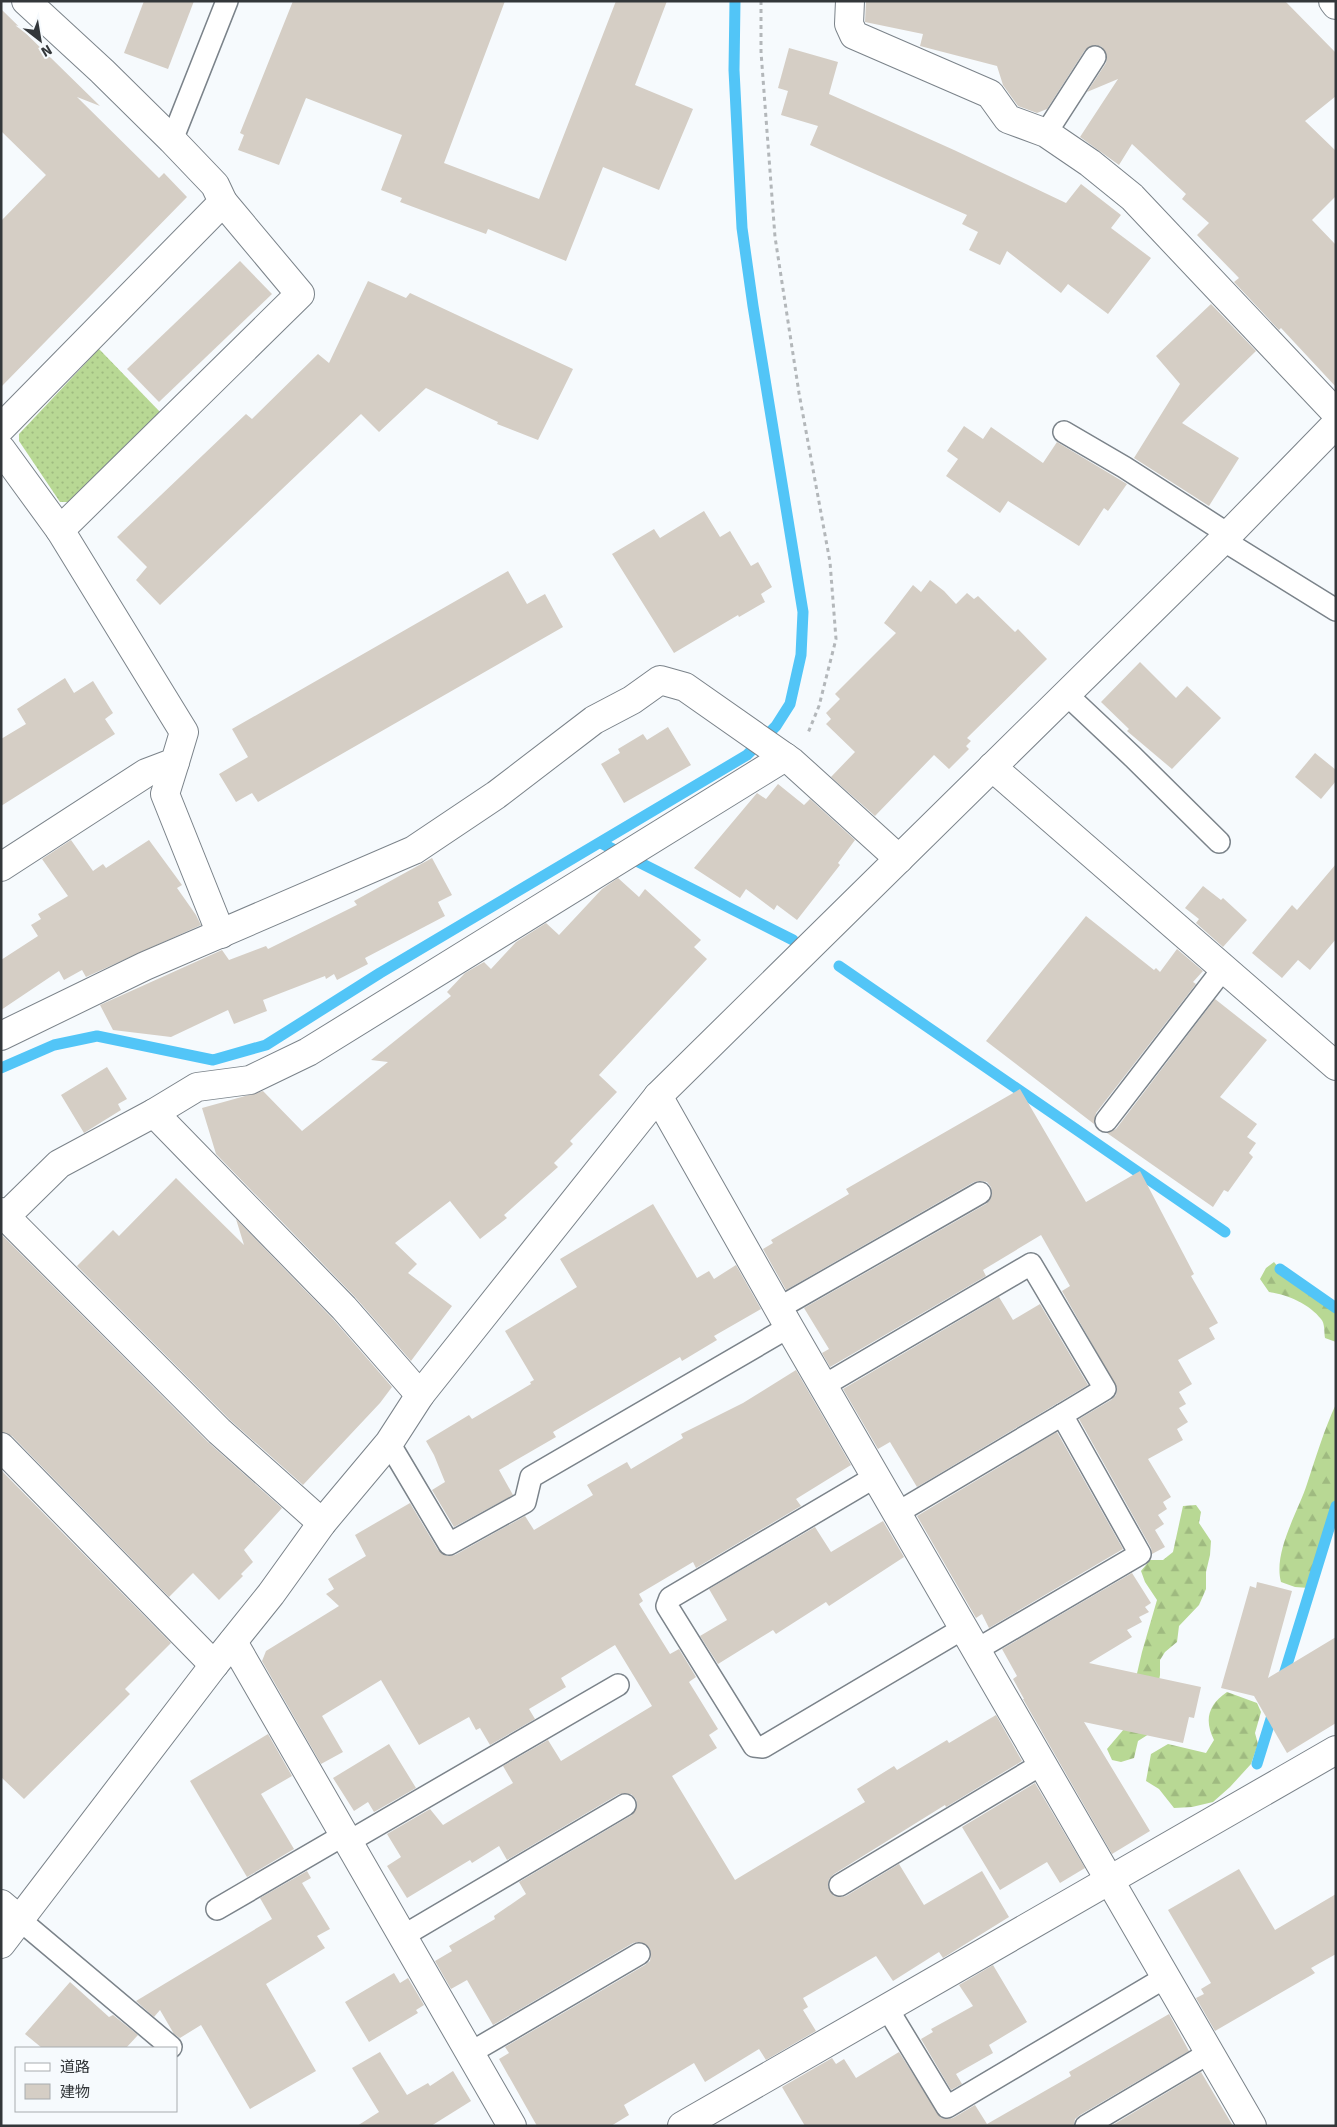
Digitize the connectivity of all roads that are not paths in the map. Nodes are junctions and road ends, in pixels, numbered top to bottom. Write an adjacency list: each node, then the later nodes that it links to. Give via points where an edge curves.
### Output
1 (227, 1): 8 (lane)
2 (850, 1): 7 (street, via 849,24 854,35 990,94 1008,118)
3 (1333, 1): 5 (street)
4 (36, 5): 8 (street)
5 (1336, 5)
6 (1095, 57): 7 (lane)
7 (1046, 133): 11 (street, via 1132,197)
8 (172, 140): 9 (street, via 215,185)
9 (223, 202): 10 (street); 14 (street, via 300,294)
10 (1, 428)
11 (1333, 429): 15 (street)
12 (1064, 432): 15 (lane, via 1124,467)
13 (1, 449): 14 (street)
14 (60, 530): 19 (street, via 184,732)
15 (1226, 537): 16 (lane); 17 (street)
16 (1336, 610)
17 (1065, 693): 20 (street); 21 (lane)
18 (788, 759): 22 (street); 24 (street, via 685,686 660,680 632,700 594,720 496,795 414,850); 29 (street, via 308,1052 250,1080 197,1087)
19 (175, 762): 23 (street, via 146,773); 24 (street, via 165,794)
20 (992, 767): 22 (street); 25 (street)
21 (1219, 842)
22 (899, 859): 28 (street)
23 (1, 867)
24 (221, 934): 26 (street, via 145,966)
25 (1223, 970): 27 (street); 30 (lane)
26 (1, 1036)
27 (1336, 1066)
28 (658, 1096): 33 (street); 35 (street)
29 (154, 1113): 32 (street, via 59,1164); 35 (street, via 344,1308)
30 (1106, 1121)
31 (980, 1193): 33 (lane)
32 (4, 1214): 41 (street, via 219,1431)
33 (784, 1318): 34 (street); 37 (lane, via 531,1477 525,1502 449,1544)
34 (823, 1386): 36 (lane, via 1031,1264 1105,1389); 39 (street)
35 (420, 1395): 37 (street)
36 (1062, 1415): 40 (lane); 42 (lane, via 1140,1554)
37 (389, 1443): 41 (street)
38 (1, 1447): 44 (street)
39 (875, 1477): 40 (street); 42 (lane, via 670,1598 667,1606 754,1746 763,1747)
40 (897, 1513): 42 (street)
41 (322, 1523): 43 (street)
42 (970, 1639): 47 (street)
43 (233, 1642): 44 (street); 49 (street)
44 (214, 1665): 53 (street)
45 (618, 1685): 49 (lane)
46 (1336, 1750): 50 (street)
47 (1042, 1764): 50 (street); 51 (lane)
48 (625, 1805): 54 (lane)
49 (346, 1838): 52 (lane); 54 (street)
50 (1109, 1879): 57 (street); 58 (street)
51 (840, 1885)
52 (217, 1909)
53 (11, 1912): 55 (street); 59 (lane)
54 (402, 1936): 60 (street)
55 (1, 1944)
56 (639, 1954): 60 (lane)
57 (1166, 1977): 58 (lane, via 948,2107); 61 (street)
58 (887, 2008): 63 (street)
59 (171, 2047)
60 (470, 2053): 62 (street)
61 (1209, 2053): 64 (lane); 65 (street)
62 (512, 2126)
63 (682, 2126)
64 (1086, 2126)
65 (1252, 2126)

